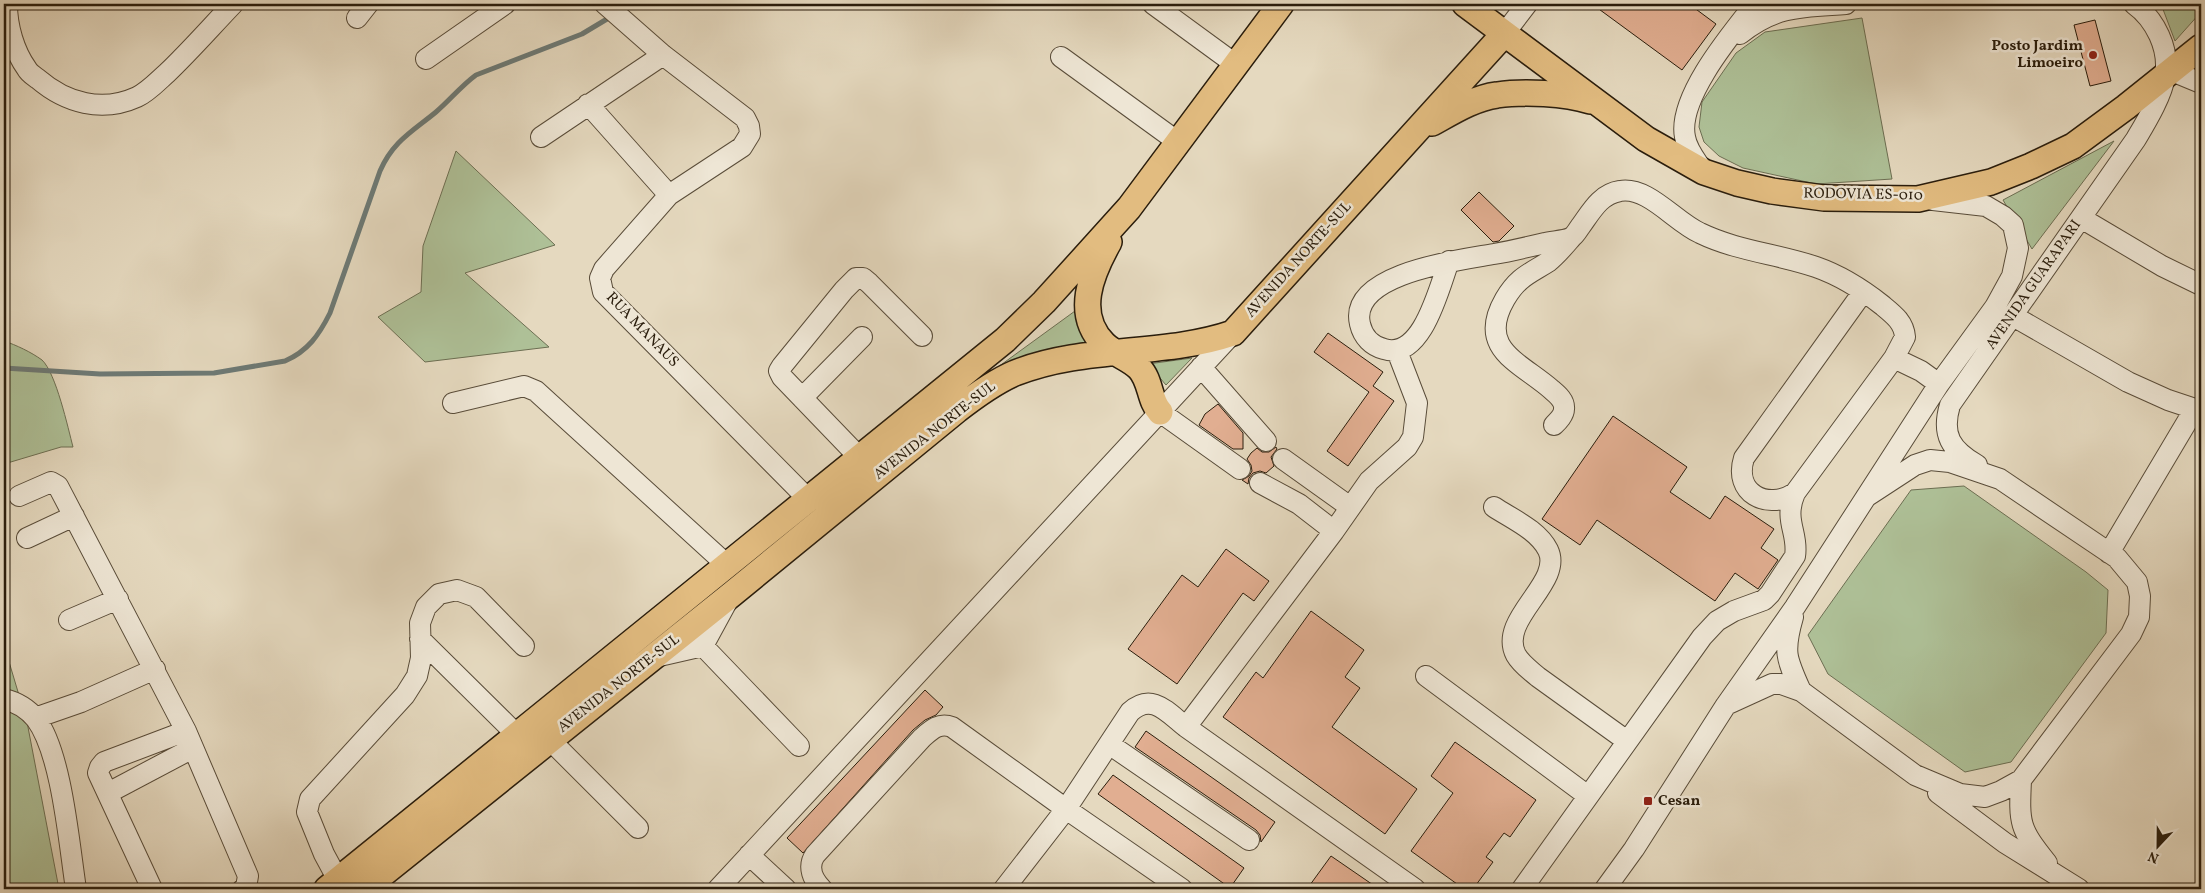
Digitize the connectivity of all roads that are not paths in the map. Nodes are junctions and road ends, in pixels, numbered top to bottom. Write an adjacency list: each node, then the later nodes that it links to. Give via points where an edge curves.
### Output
1 (7, 4): 2 (street, via 12,38 27,69 48,88 72,101 94,105 138,97 181,59)
2 (233, 4)
3 (505, 4): 17 (street)
4 (605, 4): 14 (street)
5 (1153, 4): 18 (street)
6 (1280, 4): 18 (main road, AVENIDA NORTE-SUL)
7 (1465, 4): 12 (main road, RODOVIA ES-010)
8 (1527, 4): 12 (street, AVENIDA NORTE-SUL)
9 (1755, 4): 15 (street)
10 (1846, 4): 15 (street, via 1779,11 1755,22)
11 (2134, 4): 19 (street, via 2152,20 2159,34)
12 (1504, 34): 22 (main road, RODOVIA ES-010); 23 (main road, AVENIDA NORTE-SUL)
13 (2201, 47): 19 (main road, RODOVIA ES-010)
14 (663, 55): 21 (street); 27 (street, RUA MANAUS, via 745,118 750,134 742,147)
15 (1715, 55): 26 (street, via 1684,122 1687,146)
16 (1061, 57): 25 (street)
17 (426, 59)
18 (1235, 64): 25 (main road, AVENIDA NORTE-SUL)
19 (2168, 74): 20 (street); 28 (main road, RODOVIA ES-010, via 2073,146 1991,182); 30 (street, AVENIDA GUARAPARI, via 2136,140)
20 (2201, 83)
21 (588, 104): 24 (street); 27 (street)
22 (1599, 105): 23 (main road, via 1577,97 1496,95 1459,107); 26 (main road, RODOVIA ES-010, via 1646,139)
23 (1414, 132): 36 (main road, AVENIDA NORTE-SUL)
24 (542, 136)
25 (1178, 142): 29 (main road, AVENIDA NORTE-SUL)
26 (1704, 172): 28 (main road, RODOVIA ES-010, via 1772,191 1824,198)
27 (670, 195): 58 (street, RUA MANAUS, via 604,269 600,278 603,292)
28 (1918, 199): 43 (street, via 1986,206 2013,225 2018,248 2007,287)
29 (1129, 208): 39 (main road, via 1100,260 1087,299 1089,322); 50 (main road, AVENIDA NORTE-SUL, via 1005,340)
30 (2081, 218): 33 (street); 35 (street, AVENIDA GUARAPARI)
31 (1572, 237): 32 (street); 34 (street, via 1604,196 1629,190 1644,195 1709,238 1817,267); 48 (street, via 1548,261 1525,274 1516,284 1500,310 1495,329 1496,338 1507,354 1560,397 1563,414)
32 (1449, 261): 40 (street, via 1420,335); 40 (street, via 1394,279 1375,289 1364,301 1359,320 1367,340 1386,350)
33 (2201, 285)
34 (1863, 292): 41 (street, via 1890,312 1904,330 1905,337); 55 (street, via 1741,466 1746,487 1764,500 1775,501)
35 (2013, 316): 46 (street, via 2128,382); 53 (street, AVENIDA GUARAPARI, via 1950,405 1945,420 1953,446 1962,456)
36 (1233, 333): 39 (main road, AVENIDA NORTE-SUL, via 1201,342); 42 (street)
37 (922, 336): 44 (street, via 870,283 856,278 779,371)
38 (862, 337): 44 (street)
39 (1113, 351): 47 (main road, via 1139,368 1155,408); 66 (main road, AVENIDA NORTE-SUL, via 1045,363 994,384 957,410)
40 (1397, 351): 59 (street, via 1417,403 1413,437 1407,447 1369,481)
41 (1894, 358): 43 (street); 55 (street)
42 (1202, 367): 47 (street); 49 (street)
43 (1940, 384): 57 (street)
44 (802, 398): 50 (street)
45 (453, 403): 65 (street, via 524,386 536,391)
46 (2198, 410): 64 (street)
47 (1160, 412): 52 (street); 94 (street)
48 (1554, 425)
49 (1266, 441)
50 (859, 456): 58 (main road, AVENIDA NORTE-SUL)
51 (1283, 459): 59 (street)
52 (1240, 469)
53 (2000, 479): 57 (street, via 1950,462 1930,460 1915,465); 64 (street)
54 (1260, 483): 62 (street, via 1299,504)
55 (1795, 493): 84 (street, via 1790,511 1795,556 1770,594 1764,600 1734,611 1708,630)
56 (19, 496): 61 (street, via 55,483)
57 (1866, 497): 68 (street)
58 (807, 498): 65 (main road, AVENIDA NORTE-SUL)
59 (1350, 507): 62 (street)
60 (1494, 507): 84 (street, via 1530,530 1548,551 1550,562 1541,586 1518,622 1514,653 1525,667)
61 (74, 516): 63 (street); 67 (street)
62 (1334, 531): 80 (street)
63 (27, 538)
64 (2109, 553): 88 (street, via 2137,582 2139,617 2131,634)
65 (727, 565): 81 (main road, AVENIDA NORTE-SUL)
66 (732, 594): 72 (street); 73 (main road, AVENIDA NORTE-SUL)
67 (118, 599): 69 (street); 74 (street)
68 (1795, 608): 76 (street, via 1786,653); 78 (street)
69 (69, 620)
70 (420, 639): 71 (street, via 420,623 426,607 440,594 457,590 476,597); 81 (street); 96 (street, via 421,658 417,676 405,695 310,799 307,812)
71 (524, 646)
72 (703, 646): 73 (street); 86 (street)
73 (651, 658): 82 (main road, AVENIDA NORTE-SUL)
74 (155, 669): 79 (street, via 81,702); 83 (street)
75 (1426, 676): 90 (street)
76 (1801, 691): 78 (street, via 1772,684); 87 (street)
77 (4, 699): 79 (street, via 16,703)
78 (1726, 705): 108 (street)
79 (35, 718): 97 (street, via 49,742 54,760)
80 (1186, 727): 85 (street, via 1148,702 1139,704 1130,712); 106 (street)
81 (517, 735): 96 (main road, AVENIDA NORTE-SUL)
82 (549, 739): 92 (street); 100 (main road, AVENIDA NORTE-SUL)
83 (189, 740): 89 (street); 89 (street, via 104,762 98,774); 99 (street, via 248,876)
84 (1627, 741): 90 (street)
85 (1109, 744): 91 (street); 93 (street)
86 (799, 746)
87 (1915, 775): 88 (street, via 1973,797 1985,797); 95 (street, via 2004,842)
88 (2021, 780): 95 (street, via 2020,817 2024,830)
89 (108, 794): 98 (street)
90 (1588, 796): 107 (street)
91 (1066, 808): 103 (street, via 952,727 940,726 922,738 815,855 811,862 812,872); 104 (street); 105 (street)
92 (638, 828)
93 (1249, 840)
94 (749, 855): 101 (street); 102 (street)
95 (2055, 873): 109 (street)
96 (333, 885)
97 (76, 889)
98 (152, 889)
99 (243, 889)
100 (364, 889)
101 (718, 889)
102 (786, 889)
103 (822, 889)
104 (1004, 889)
105 (1182, 889)
106 (1415, 889)
107 (1522, 889)
108 (1605, 889)
109 (2079, 889)

